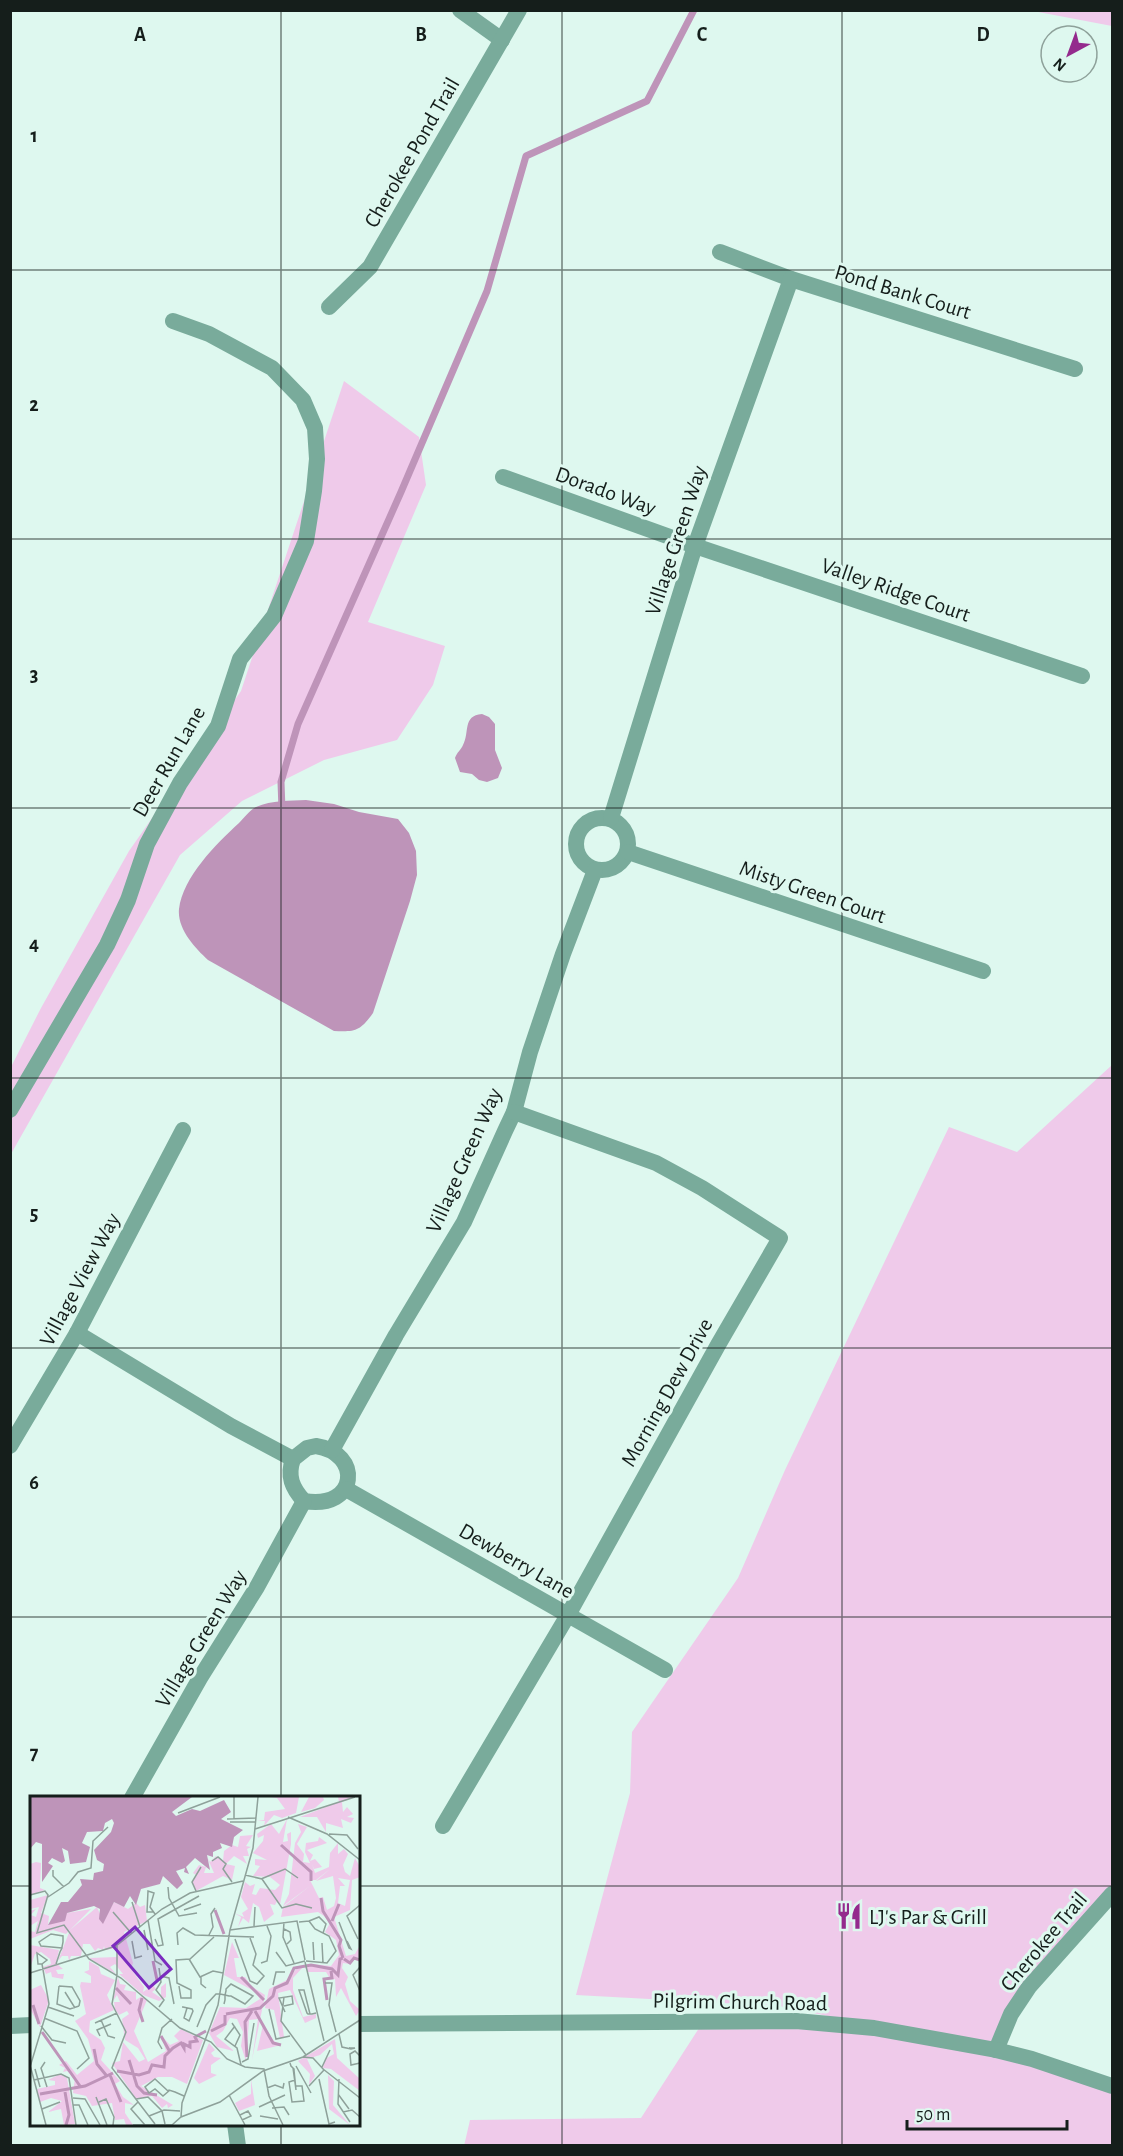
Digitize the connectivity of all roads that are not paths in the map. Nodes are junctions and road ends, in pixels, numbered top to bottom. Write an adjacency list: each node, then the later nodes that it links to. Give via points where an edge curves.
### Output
1 (460, 10): 3 (street)
2 (519, 10): 3 (street, Cherokee Pond Trail)
3 (502, 40): 6 (street, Cherokee Pond Trail, via 370,267)
4 (720, 252): 5 (street, Pond Bank Court)
5 (791, 279): 8 (street, Pond Bank Court); 10 (street, Village Green Way)
6 (328, 307)
7 (173, 321): 16 (street, Deer Run Lane, via 209,334 272,368 303,400 315,428 317,459 306,541 274,616 240,659 218,726 180,783 147,844 107,945)
8 (1075, 369)
9 (503, 477): 10 (street, Dorado Way)
10 (695, 546): 11 (street, Valley Ridge Court); 12 (street, Village Green Way)
11 (1082, 676)
12 (611, 818): 13 (street, via 628,834); 14 (street, via 592,819 577,836 576,850)
13 (628, 852): 14 (street, via 616,866); 15 (street, Misty Green Court)
14 (595, 870): 17 (street, Village Green Way, via 555,976)
15 (983, 971)
16 (10, 1110)
17 (514, 1112): 21 (street, Village Green Way, via 464,1222); 25 (street, Morning Dew Drive, via 656,1163 780,1238)
18 (183, 1130): 19 (street, Village View Way)
19 (77, 1333): 20 (street, Village View Way); 22 (street)
20 (10, 1446)
21 (332, 1450): 22 (street, via 307,1448); 23 (street, via 347,1468)
22 (293, 1459): 24 (street, via 290,1476)
23 (346, 1489): 24 (street, via 331,1501); 25 (street, Dewberry Lane)
24 (304, 1501): 27 (street, Village Green Way)
25 (568, 1615): 26 (street, Dewberry Lane); 28 (street, Morning Dew Drive)
26 (665, 1670)
27 (133, 1796)
28 (443, 1826)
29 (1113, 1894): 33 (street, Cherokee Trail, via 1029,1987 1011,2014)
30 (360, 2024): 33 (street, Pilgrim Church Road, via 796,2021 874,2028)
31 (30, 2025): 32 (street)
32 (10, 2026)
33 (996, 2050): 34 (street, Pilgrim Church Road)
34 (1113, 2086)
35 (235, 2126): 36 (street)
36 (238, 2145)

